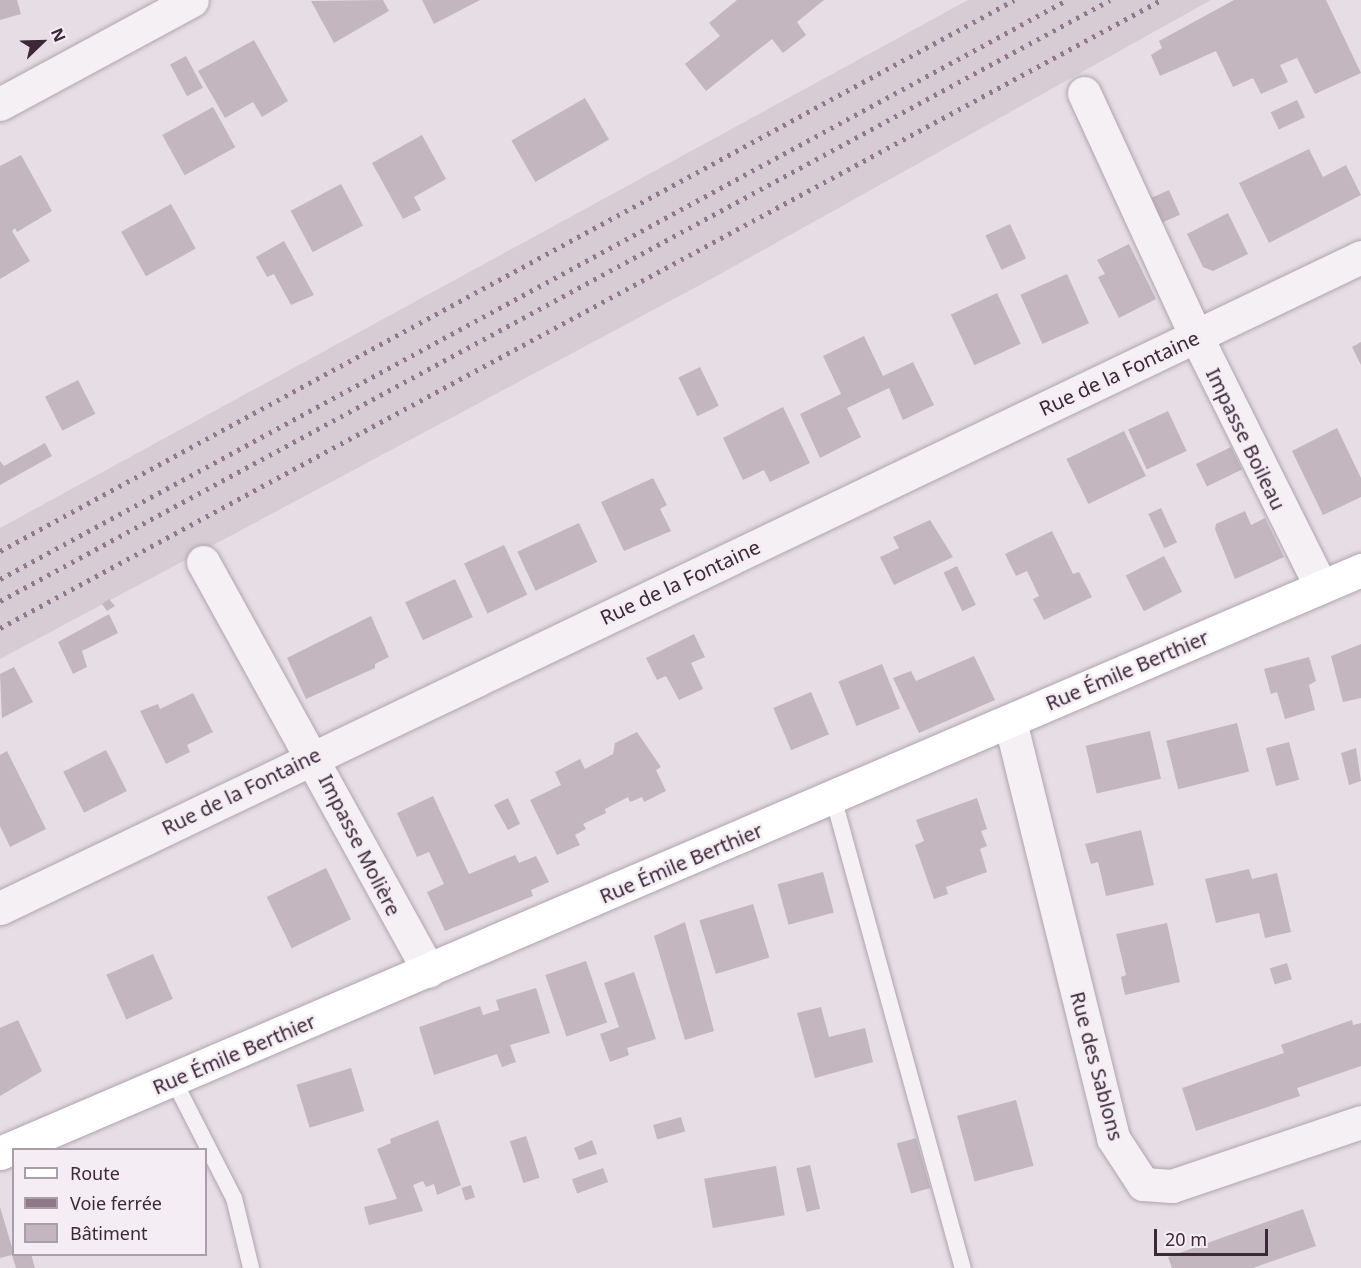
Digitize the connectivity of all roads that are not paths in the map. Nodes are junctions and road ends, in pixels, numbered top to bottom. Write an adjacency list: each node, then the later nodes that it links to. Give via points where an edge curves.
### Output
1 (192, 0): 3 (street)
2 (1084, 93): 5 (street, Impasse Boileau)
3 (0, 105)
4 (1361, 257): 5 (street, Rue de la Fontaine)
5 (1196, 336): 8 (street, Impasse Boileau); 10 (street, Rue de la Fontaine)
6 (203, 562): 10 (street, Impasse Molière, via 294,730)
7 (1361, 570): 8 (street, Rue Émile Berthier)
8 (1321, 587): 9 (street, Rue Émile Berthier)
9 (1010, 721): 11 (street, Rue Émile Berthier); 15 (street, Rue des Sablons, via 1113,1138 1143,1184 1172,1186)
10 (313, 756): 12 (street, Rue de la Fontaine); 13 (street, Impasse Molière, via 413,948)
11 (833, 797): 13 (street, Rue Émile Berthier); 18 (lane)
12 (0, 908)
13 (429, 971): 14 (street, Rue Émile Berthier)
14 (173, 1079): 16 (street, Rue Émile Berthier); 17 (lane, via 234,1198)
15 (1361, 1122)
16 (0, 1153)
17 (251, 1268)
18 (963, 1268)

